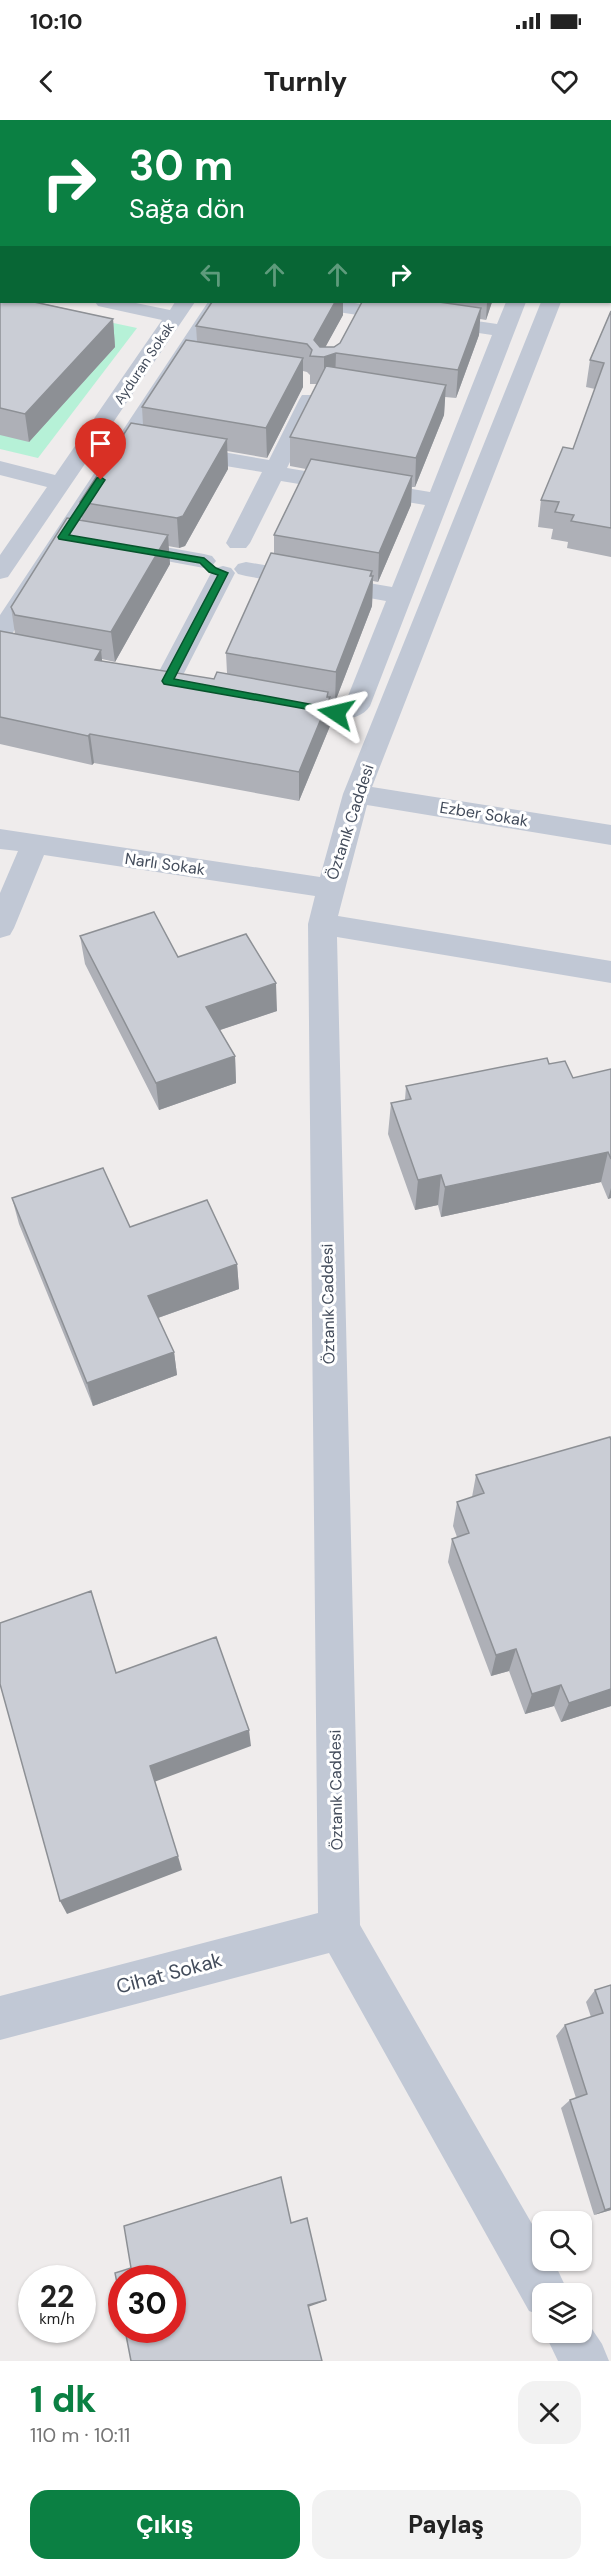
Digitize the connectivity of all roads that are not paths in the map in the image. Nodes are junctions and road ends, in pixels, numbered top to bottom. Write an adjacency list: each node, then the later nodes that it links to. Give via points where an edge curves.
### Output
1 (116, 303): 7 (street)
2 (218, 303): 11 (street, via 191,361)
3 (327, 303): 6 (street)
4 (516, 303): 9 (street)
5 (551, 303): 26 (street, Öztanık Caddesi)
6 (360, 305): 8 (street); 9 (street)
7 (180, 309): 14 (street, Ayduran Sokak)
8 (347, 331)
9 (504, 331): 15 (street, via 462,408)
10 (314, 389): 13 (street)
11 (126, 442): 13 (street); 16 (street)
12 (0, 468): 14 (street)
13 (274, 471): 15 (street); 18 (street)
14 (62, 484): 21 (street, Ayduran Sokak)
15 (438, 500): 22 (street)
16 (63, 537): 17 (street); 23 (street, via 0,634 9,652)
17 (86, 541)
18 (238, 543): 20 (street, via 207,550); 20 (street, via 255,554 254,563)
19 (110, 544): 20 (street)
20 (224, 568): 22 (street); 24 (street)
21 (0, 572)
22 (400, 596): 25 (street, via 357,706 336,713)
23 (54, 660)
24 (167, 681)
25 (257, 698)
26 (356, 794): 27 (street, Ezber Sokak); 30 (street, Öztanık Caddesi)
27 (611, 835)
28 (0, 839): 29 (street, Narlı Sokak)
29 (34, 845): 30 (street, Narlı Sokak); 32 (street)
30 (330, 888): 31 (street, Öztanık Caddesi)
31 (322, 924): 33 (street); 34 (street, Öztanık Caddesi)
32 (0, 928)
33 (611, 972)
34 (339, 1929): 35 (street, Cihat Sokak); 36 (street, Öztanık Caddesi)
35 (0, 2018)
36 (540, 2283)
37 (574, 2343): 38 (street)
38 (585, 2361)

